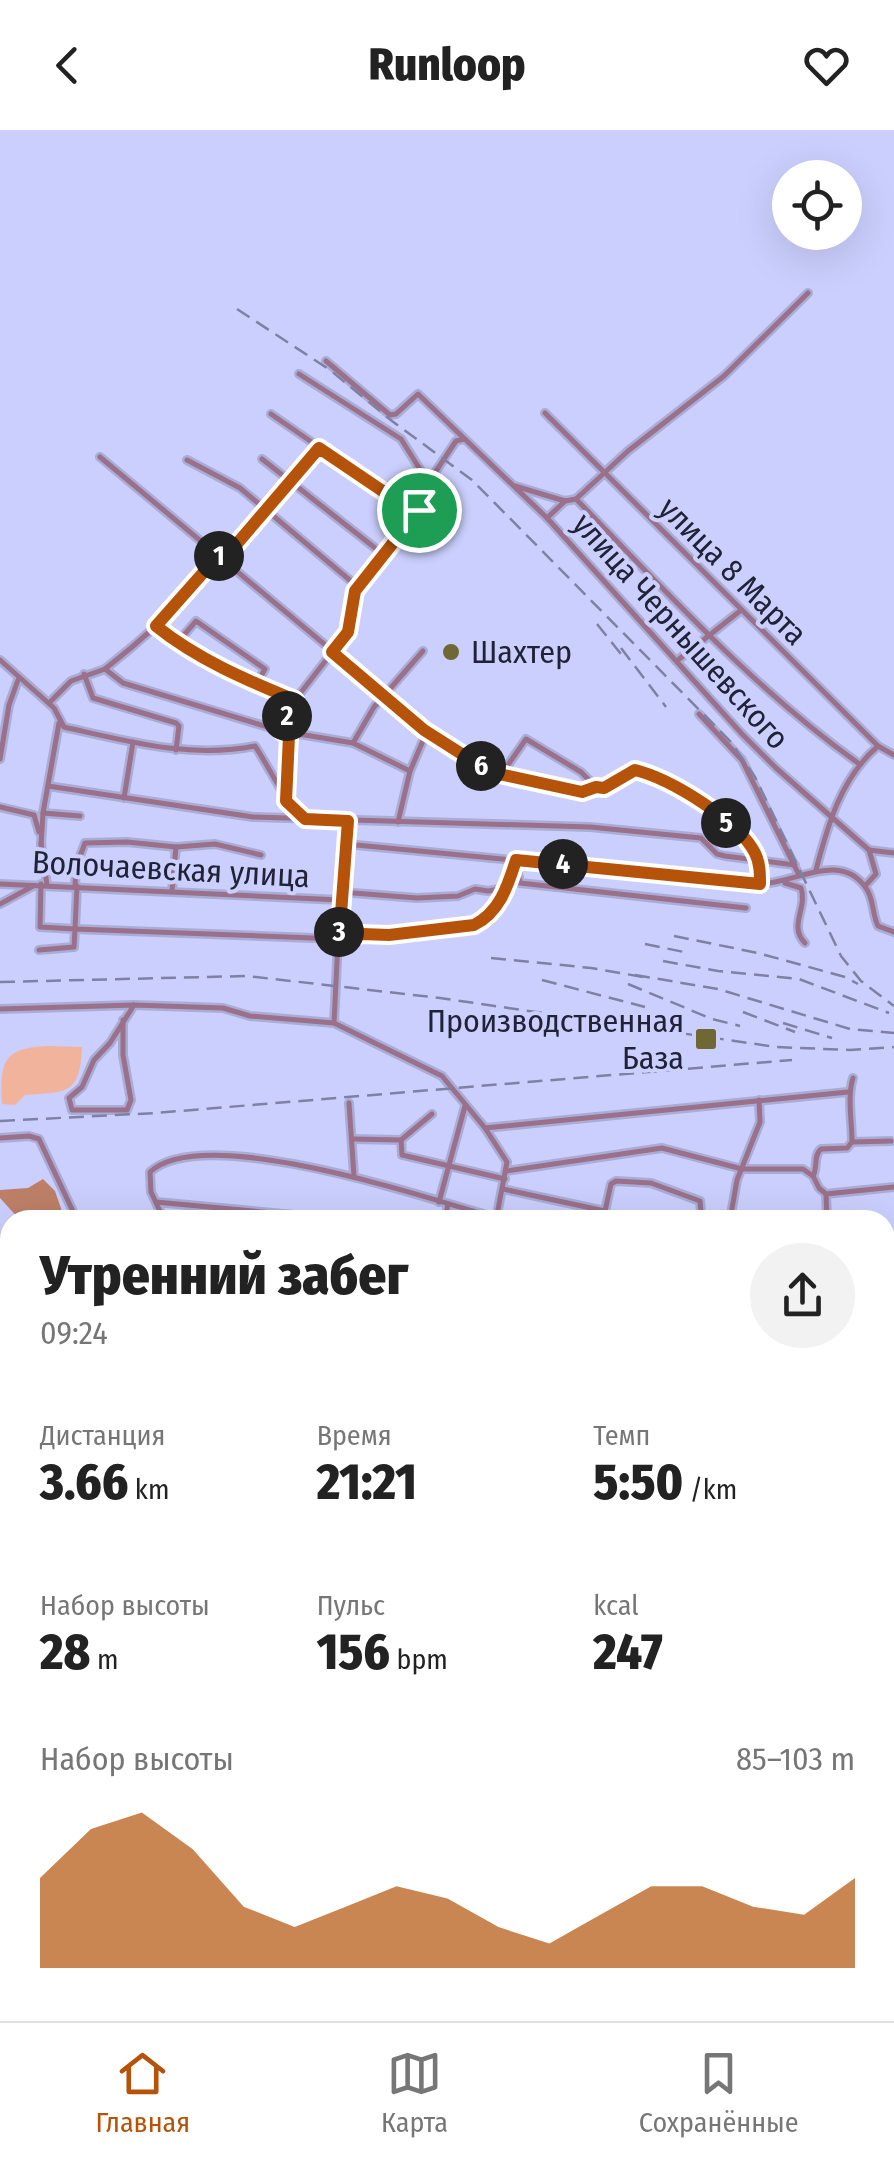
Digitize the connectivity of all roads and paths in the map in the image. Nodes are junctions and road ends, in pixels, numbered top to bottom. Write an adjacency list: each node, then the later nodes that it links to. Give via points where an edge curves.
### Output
1 (808, 293): 11 (street, via 724,376)
2 (326, 362): 6 (street, улица Чернышевского, via 390,415 418,394)
3 (299, 374): 13 (street, via 401,439)
4 (545, 413): 11 (street, улица 8 Марта)
5 (271, 414): 7 (street)
6 (464, 439): 13 (street); 14 (street, улица Чернышевского)
7 (319, 448): 12 (street); 18 (street)
8 (100, 458): 21 (street)
9 (262, 459): 12 (street)
10 (187, 460): 17 (street)
11 (604, 475): 15 (street); 23 (street, улица 8 Марта)
12 (290, 482): 17 (street); 20 (street)
13 (428, 483): 18 (street)
14 (514, 486): 16 (street); 19 (street, улица Чернышевского)
15 (576, 499): 16 (street); 25 (street)
16 (565, 501): 19 (street)
17 (266, 510): 21 (street); 22 (street)
18 (419, 510): 20 (street)
19 (547, 518): 30 (street, улица Чернышевского)
20 (384, 555): 22 (street)
21 (220, 558): 24 (street); 28 (street)
22 (358, 588): 28 (street, via 348,632)
23 (740, 611): 25 (street); 46 (street, улица 8 Марта)
24 (156, 626): 26 (street); 31 (street)
25 (711, 635): 30 (street); 50 (street, via 783,705)
26 (177, 643): 34 (street); 34 (street, via 196,621 266,669)
27 (423, 651): 35 (street)
28 (332, 652): 35 (street); 36 (street)
29 (0, 660): 33 (street)
30 (678, 660): 61 (street, улица Чернышевского, via 742,734)
31 (105, 669): 32 (street); 43 (street, via 123,683)
32 (84, 674): 38 (street); 47 (street, via 94,698 176,723)
33 (19, 678): 38 (street); 39 (street)
34 (256, 685): 36 (street)
35 (383, 697): 42 (street); 45 (street)
36 (295, 700): 43 (street)
37 (0, 702): 39 (street)
38 (49, 703): 41 (street)
39 (9, 705): 49 (street)
40 (698, 714): 72 (street, via 742,760)
41 (60, 723): 44 (street); 53 (street)
42 (424, 730): 51 (street); 52 (street, via 490,772)
43 (281, 731): 45 (street); 55 (street, via 289,736)
44 (133, 742): 47 (street); 56 (street)
45 (354, 743): 51 (street)
46 (878, 746): 48 (street, улица 8 Марта); 50 (street)
47 (176, 750): 55 (street, via 254,746)
48 (894, 755)
49 (0, 759)
50 (858, 763): 61 (street)
51 (410, 771): 63 (street)
52 (503, 772): 54 (street, via 582,792); 54 (street, via 526,739)
53 (48, 786): 56 (street); 58 (street)
54 (596, 787): 71 (street, via 635,770 658,777 719,815)
55 (284, 794): 60 (street)
56 (124, 798): 60 (street)
57 (0, 807): 65 (street, via 36,817)
58 (43, 813): 59 (street); 65 (street)
59 (80, 816)
60 (305, 819): 62 (street)
61 (831, 819): 67 (street, улица Чернышевского); 73 (street)
62 (348, 821): 63 (street); 64 (street)
63 (398, 822): 71 (street, via 590,827 701,838 717,854)
64 (346, 844): 70 (street); 83 (street)
65 (41, 845): 77 (street)
66 (176, 847): 69 (street, via 215,844); 79 (street, via 85,843); 82 (street)
67 (868, 850): 68 (street); 80 (street, via 876,874)
68 (894, 853)
69 (260, 855)
70 (516, 860): 78 (street); 81 (street); 85 (street, via 520,883)
71 (757, 861): 72 (street); 78 (street)
72 (795, 865): 74 (street)
73 (816, 870): 74 (street); 80 (street, via 835,870)
74 (800, 876): 75 (street)
75 (783, 883): 78 (street); 89 (street, via 804,894 797,929)
76 (0, 884): 77 (street, Волочаевская улица)
77 (41, 884): 79 (street, Волочаевская улица); 84 (street); 86 (street, via 40,927)
78 (760, 884)
79 (76, 886): 82 (street, Волочаевская улица); 86 (street)
80 (865, 886): 87 (street, via 878,926)
81 (508, 888): 83 (street, Волочаевская улица, via 417,898); 88 (street, via 474,925)
82 (172, 891): 83 (street, Волочаевская улица)
83 (340, 896): 88 (street)
84 (0, 904)
85 (746, 908)
86 (75, 930): 88 (street); 90 (street, via 74,948)
87 (894, 932)
88 (339, 940): 94 (street)
89 (805, 943)
90 (39, 950)
91 (134, 1006): 92 (street); 93 (street); 94 (street, via 222,1008)
92 (0, 1009)
93 (123, 1020): 93 (street, via 132,1100 127,1110 72,1110 69,1098)
94 (334, 1023): 99 (street, via 435,1071)
95 (853, 1078): 96 (street)
96 (848, 1092): 97 (street); 106 (street)
97 (759, 1100): 101 (street); 108 (street, via 760,1122)
98 (350, 1103): 103 (street)
99 (466, 1106): 101 (street); 107 (street)
100 (432, 1114): 104 (street)
101 (485, 1128): 109 (street, via 507,1162)
102 (0, 1138): 118 (street, via 40,1139)
103 (353, 1139): 104 (street); 110 (street)
104 (402, 1140): 107 (street, via 402,1155)
105 (892, 1141): 106 (street)
106 (852, 1142): 111 (street, via 818,1150)
107 (449, 1167): 109 (street); 116 (street)
108 (742, 1169): 109 (street, via 662,1148); 111 (street); 127 (street)
109 (506, 1175): 113 (street)
110 (354, 1176): 115 (street, via 194,1158 154,1167 148,1178); 116 (street)
111 (813, 1176): 114 (street)
112 (894, 1188): 114 (street)
113 (504, 1190): 123 (street); 124 (street)
114 (826, 1194): 128 (street)
115 (156, 1202): 119 (street); 120 (street)
116 (439, 1202): 117 (street)
117 (448, 1204): 121 (street); 122 (street)
118 (72, 1210)
119 (160, 1210)
120 (213, 1210)
121 (446, 1210)
122 (468, 1210)
123 (500, 1210)
124 (599, 1210)
125 (604, 1210): 126 (street, via 616,1180 651,1183 700,1201)
126 (701, 1210)
127 (732, 1210)
128 (827, 1210)

